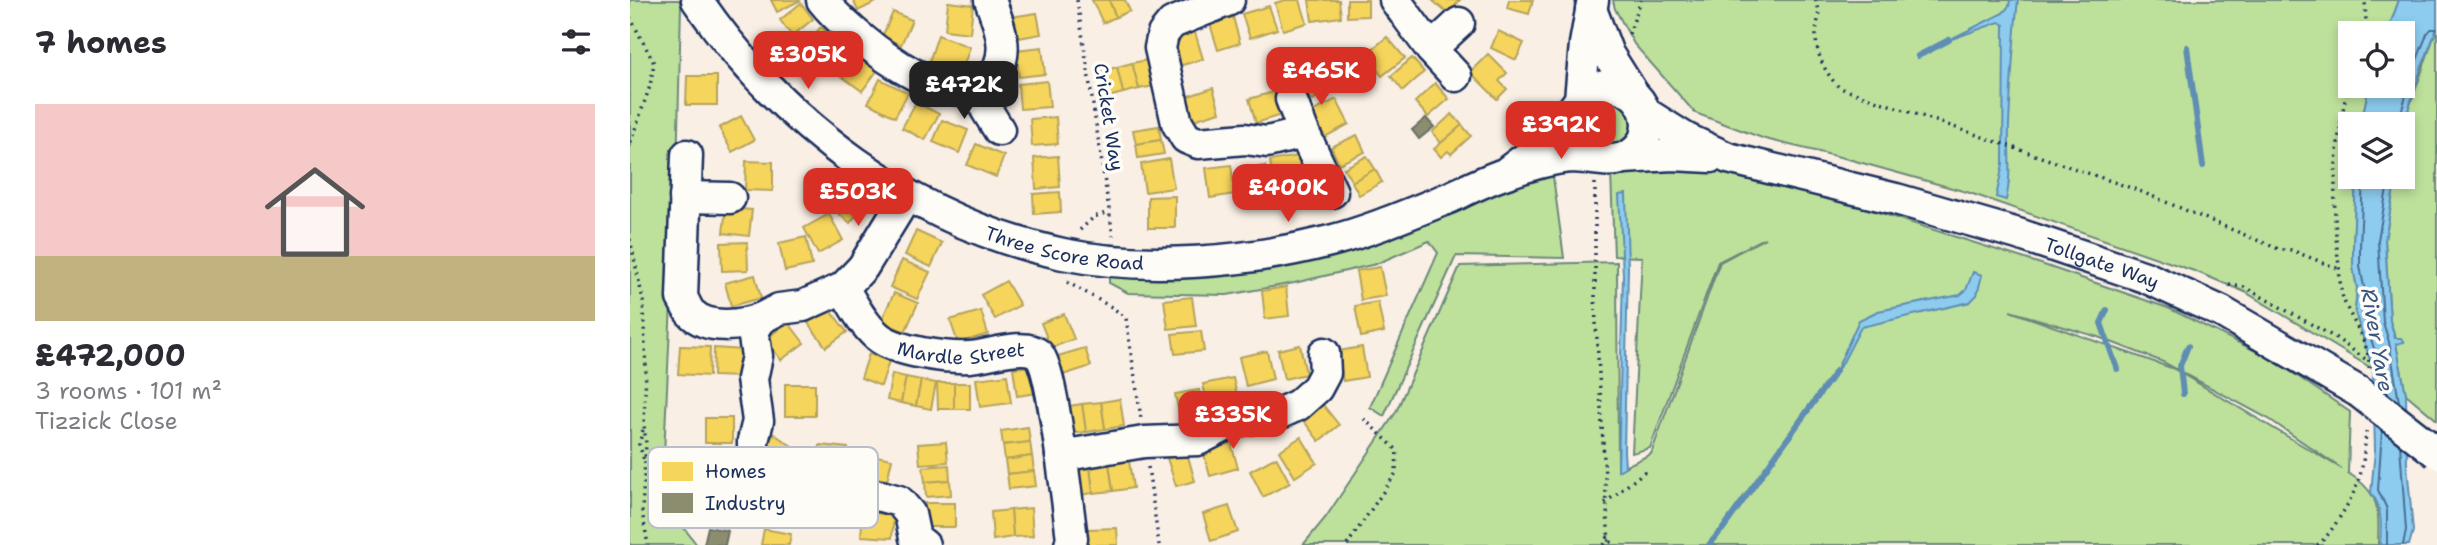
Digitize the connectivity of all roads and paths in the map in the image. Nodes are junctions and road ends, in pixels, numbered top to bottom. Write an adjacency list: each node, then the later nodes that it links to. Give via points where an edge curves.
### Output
1 (697, 0): 32 (street, Three Score Road, via 776,97 820,136)
2 (822, 0): 19 (street, via 836,18 928,83)
3 (990, 0): 19 (street, via 1004,53 997,72)
4 (1077, 0): 16 (path, Cricket Way)
5 (1229, 0): 25 (street, via 1172,23 1163,34 1160,48 1177,123 1186,138 1198,143 1267,142)
6 (1395, 0): 17 (street)
7 (1641, 0): 14 (path)
8 (2365, 0): 12 (path)
9 (1817, 1): 40 (path, via 1816,43 1830,79 1840,88 2151,195 2281,250)
10 (1592, 5): 22 (street, via 1608,54); 23 (street)
11 (630, 17): 26 (path, via 654,63)
12 (2366, 21)
13 (1459, 23): 17 (street)
14 (1629, 34)
15 (1091, 43): 16 (path)
16 (1084, 45): 35 (path, Cricket Way)
17 (1431, 49): 18 (street)
18 (1455, 76)
19 (979, 88): 24 (street)
20 (2345, 98): 37 (path, via 2337,159)
21 (1291, 99): 25 (street)
22 (1639, 103): 23 (street, Three Score Road, via 1614,86 1601,86); 28 (street, Tollgate Way, via 1685,138); 29 (street, via 1648,128 1644,141 1635,151)
23 (1578, 104): 29 (street, via 1577,139 1583,148); 30 (street, Three Score Road, via 1553,135)
24 (999, 130)
25 (1304, 133): 31 (street)
26 (630, 144)
27 (687, 155): 33 (street)
28 (1728, 158): 29 (street, Tollgate Way); 50 (street, Tollgate Way, bridge, via 1908,202 2145,277 2222,312 2359,392)
29 (1610, 159): 30 (street, Three Score Road, via 1547,160); 54 (path, via 1595,181 1595,305)
30 (1506, 173): 32 (street, Three Score Road, via 1376,227 1330,241 1275,253 1166,264 1065,254 1021,243)
31 (1332, 192)
32 (907, 195): 43 (street, via 863,267)
33 (685, 197): 34 (street); 45 (street, via 682,298 691,313 705,322 733,324)
34 (730, 198)
35 (1109, 212): 36 (path, via 1094,217); 39 (path, Cricket Way, via 1113,238)
36 (1080, 230)
37 (2336, 232)
38 (630, 239): 56 (path, via 643,300 642,511)
39 (1123, 239)
40 (2339, 269)
41 (1062, 279): 44 (path)
42 (2218, 284): 47 (path, via 2245,287)
43 (843, 288): 45 (street); 51 (street, Mardle Street, via 878,336 897,346 969,357 1025,348 1039,355 1047,372)
44 (1112, 308)
45 (762, 318): 49 (street, via 753,331 757,356 752,379 758,421)
46 (1324, 353): 51 (street, via 1325,373 1317,388 1278,415 1235,421 1198,440 1144,442)
47 (2369, 362)
48 (1364, 419): 59 (path, via 1397,450 1396,473)
49 (754, 447)
50 (2437, 453)
51 (1061, 456): 58 (street, Mardle Street)
52 (1648, 469): 54 (path)
53 (878, 496): 57 (street, via 899,500 910,514 915,538)
54 (1605, 503): 60 (path)
55 (2322, 541): 61 (path)
56 (648, 545)
57 (924, 545)
58 (1070, 545)
59 (1347, 545)
60 (1609, 545)
61 (2317, 545)

